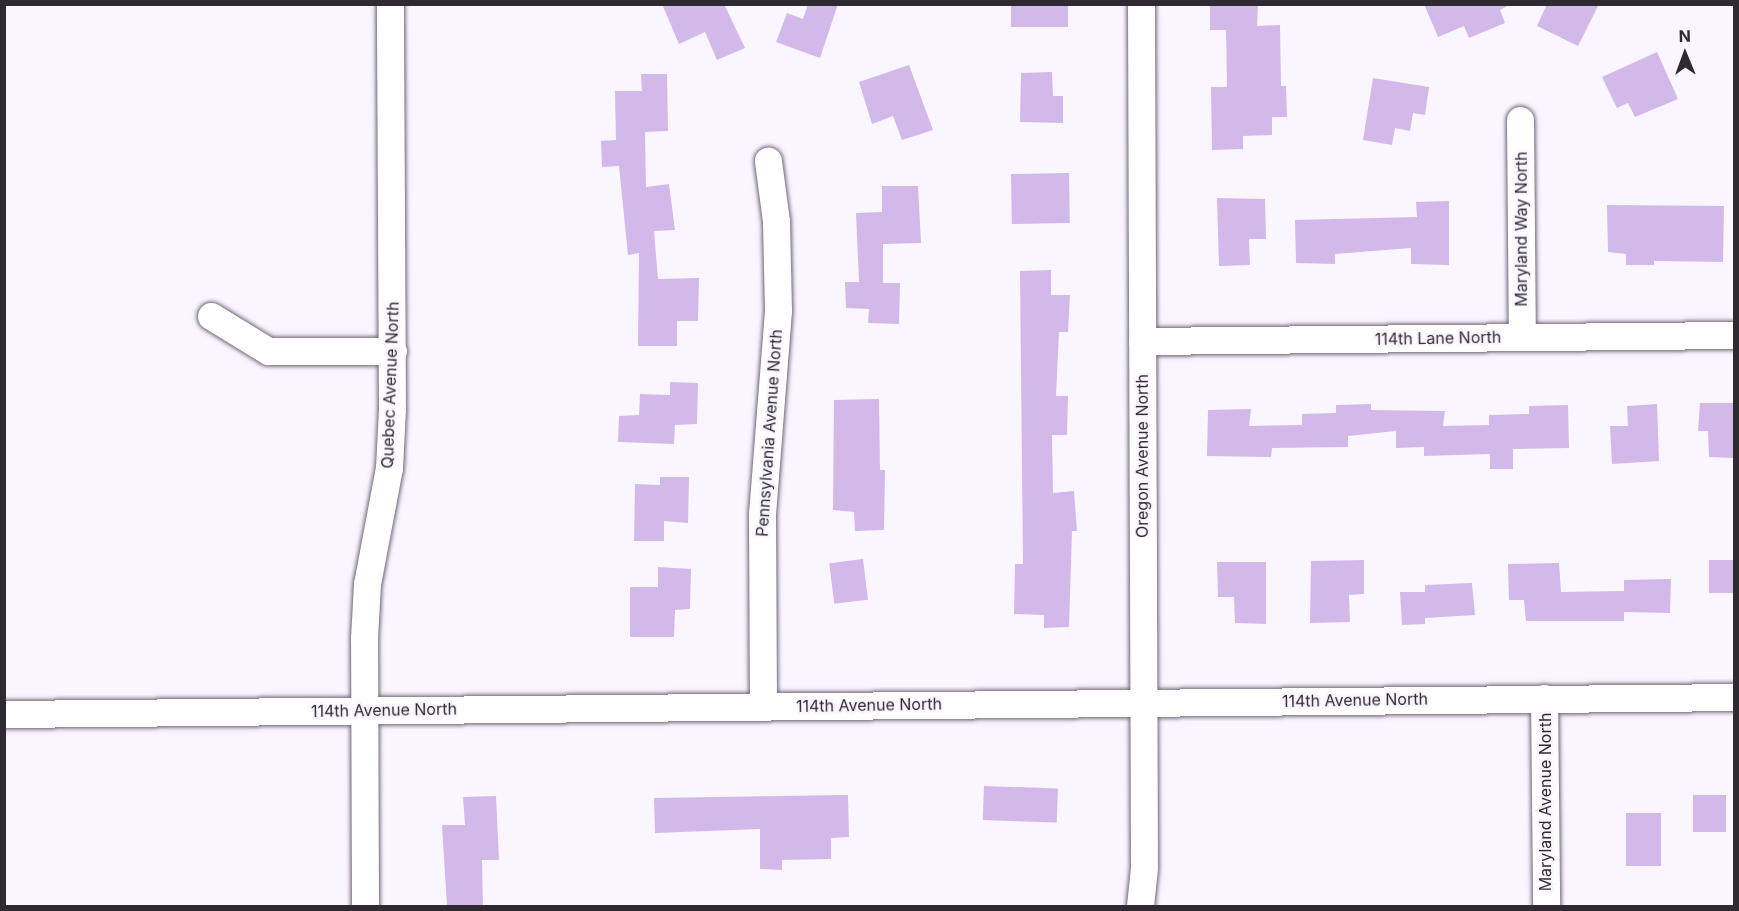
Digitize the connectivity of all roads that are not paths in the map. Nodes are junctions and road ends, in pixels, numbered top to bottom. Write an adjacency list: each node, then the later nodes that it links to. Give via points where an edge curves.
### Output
1 (390, 4): 9 (street, Quebec Avenue North)
2 (1141, 4): 8 (street, Oregon Avenue North)
3 (1521, 120): 7 (street, Maryland Way North)
4 (768, 161): 13 (street, Pennsylvania Avenue North, via 776,221 778,310 762,514)
5 (211, 316): 9 (street, via 268,351)
6 (1734, 335): 7 (street, 114th Lane North)
7 (1522, 337): 8 (street, 114th Lane North)
8 (1142, 341): 12 (street, Oregon Avenue North)
9 (393, 351): 14 (street, Quebec Avenue North, via 390,468 367,584)
10 (1734, 697): 11 (street, 114th Avenue North)
11 (1544, 698): 12 (street, 114th Avenue North); 18 (street, Maryland Avenue North)
12 (1143, 702): 13 (street, 114th Avenue North); 17 (street, Oregon Avenue North, via 1144,867)
13 (763, 706): 14 (street, 114th Avenue North)
14 (365, 711): 15 (street, 114th Avenue North); 16 (street, Quebec Avenue North)
15 (4, 714)
16 (364, 906)
17 (1140, 906)
18 (1546, 906)

